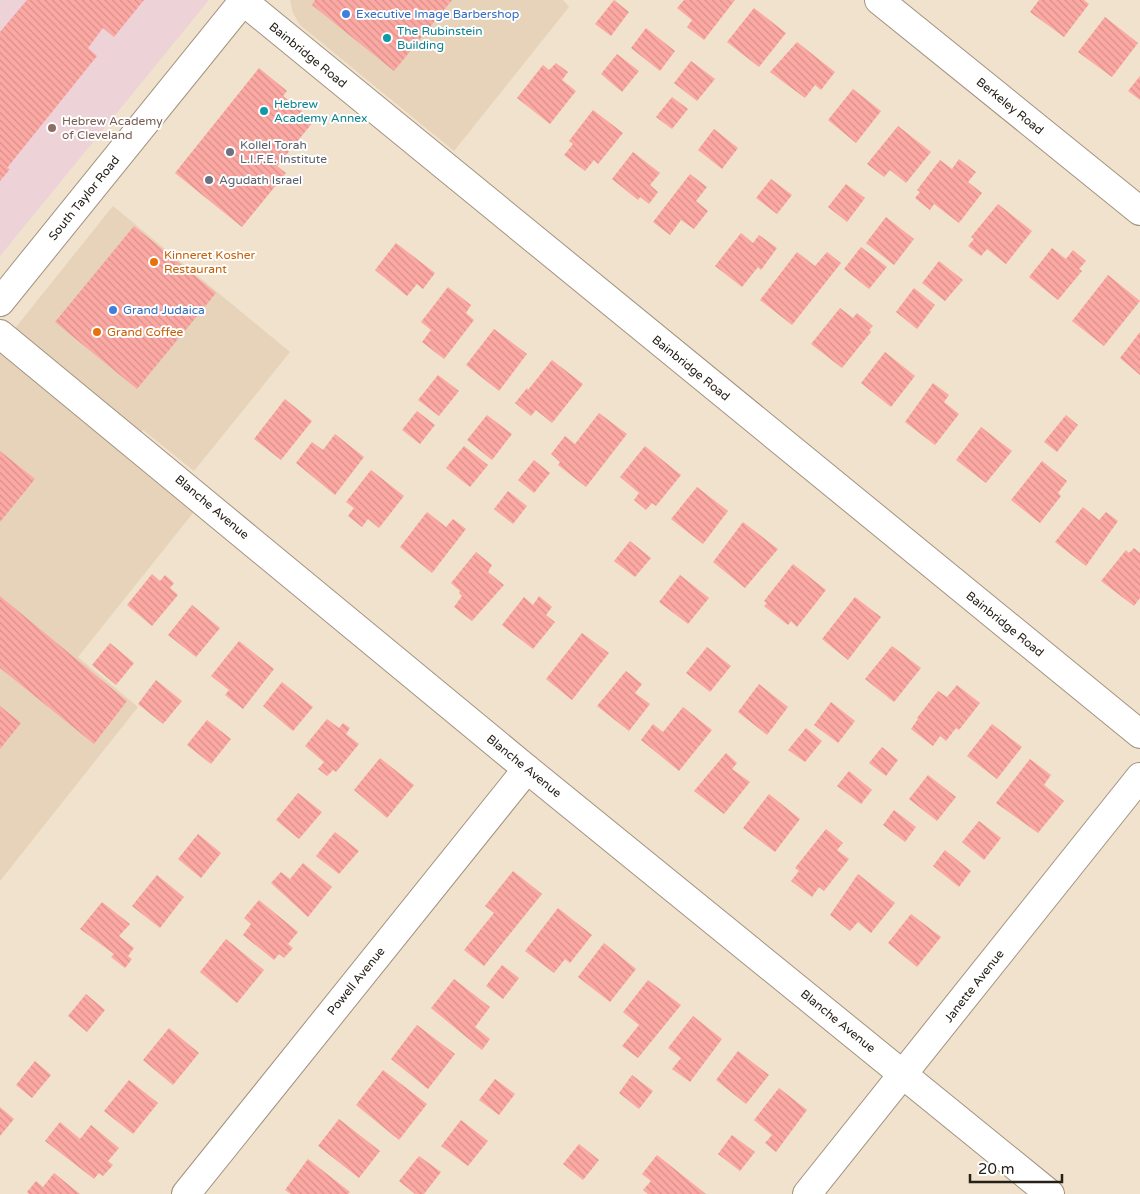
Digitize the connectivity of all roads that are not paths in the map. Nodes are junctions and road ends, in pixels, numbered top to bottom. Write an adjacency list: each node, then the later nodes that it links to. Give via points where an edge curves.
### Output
1 (879, 0): 3 (street, Berkeley Road)
2 (244, 1): 4 (street, South Taylor Road); 6 (street, Bainbridge Road)
3 (1140, 211)
4 (0, 302)
5 (0, 334): 7 (street, Blanche Avenue)
6 (1140, 734)
7 (527, 769): 9 (street, Blanche Avenue); 10 (street, Powell Avenue)
8 (1140, 777): 9 (street, Janette Avenue)
9 (904, 1074): 11 (street, Janette Avenue); 12 (street, Blanche Avenue)
10 (186, 1194)
11 (807, 1194)
12 (1050, 1194)

